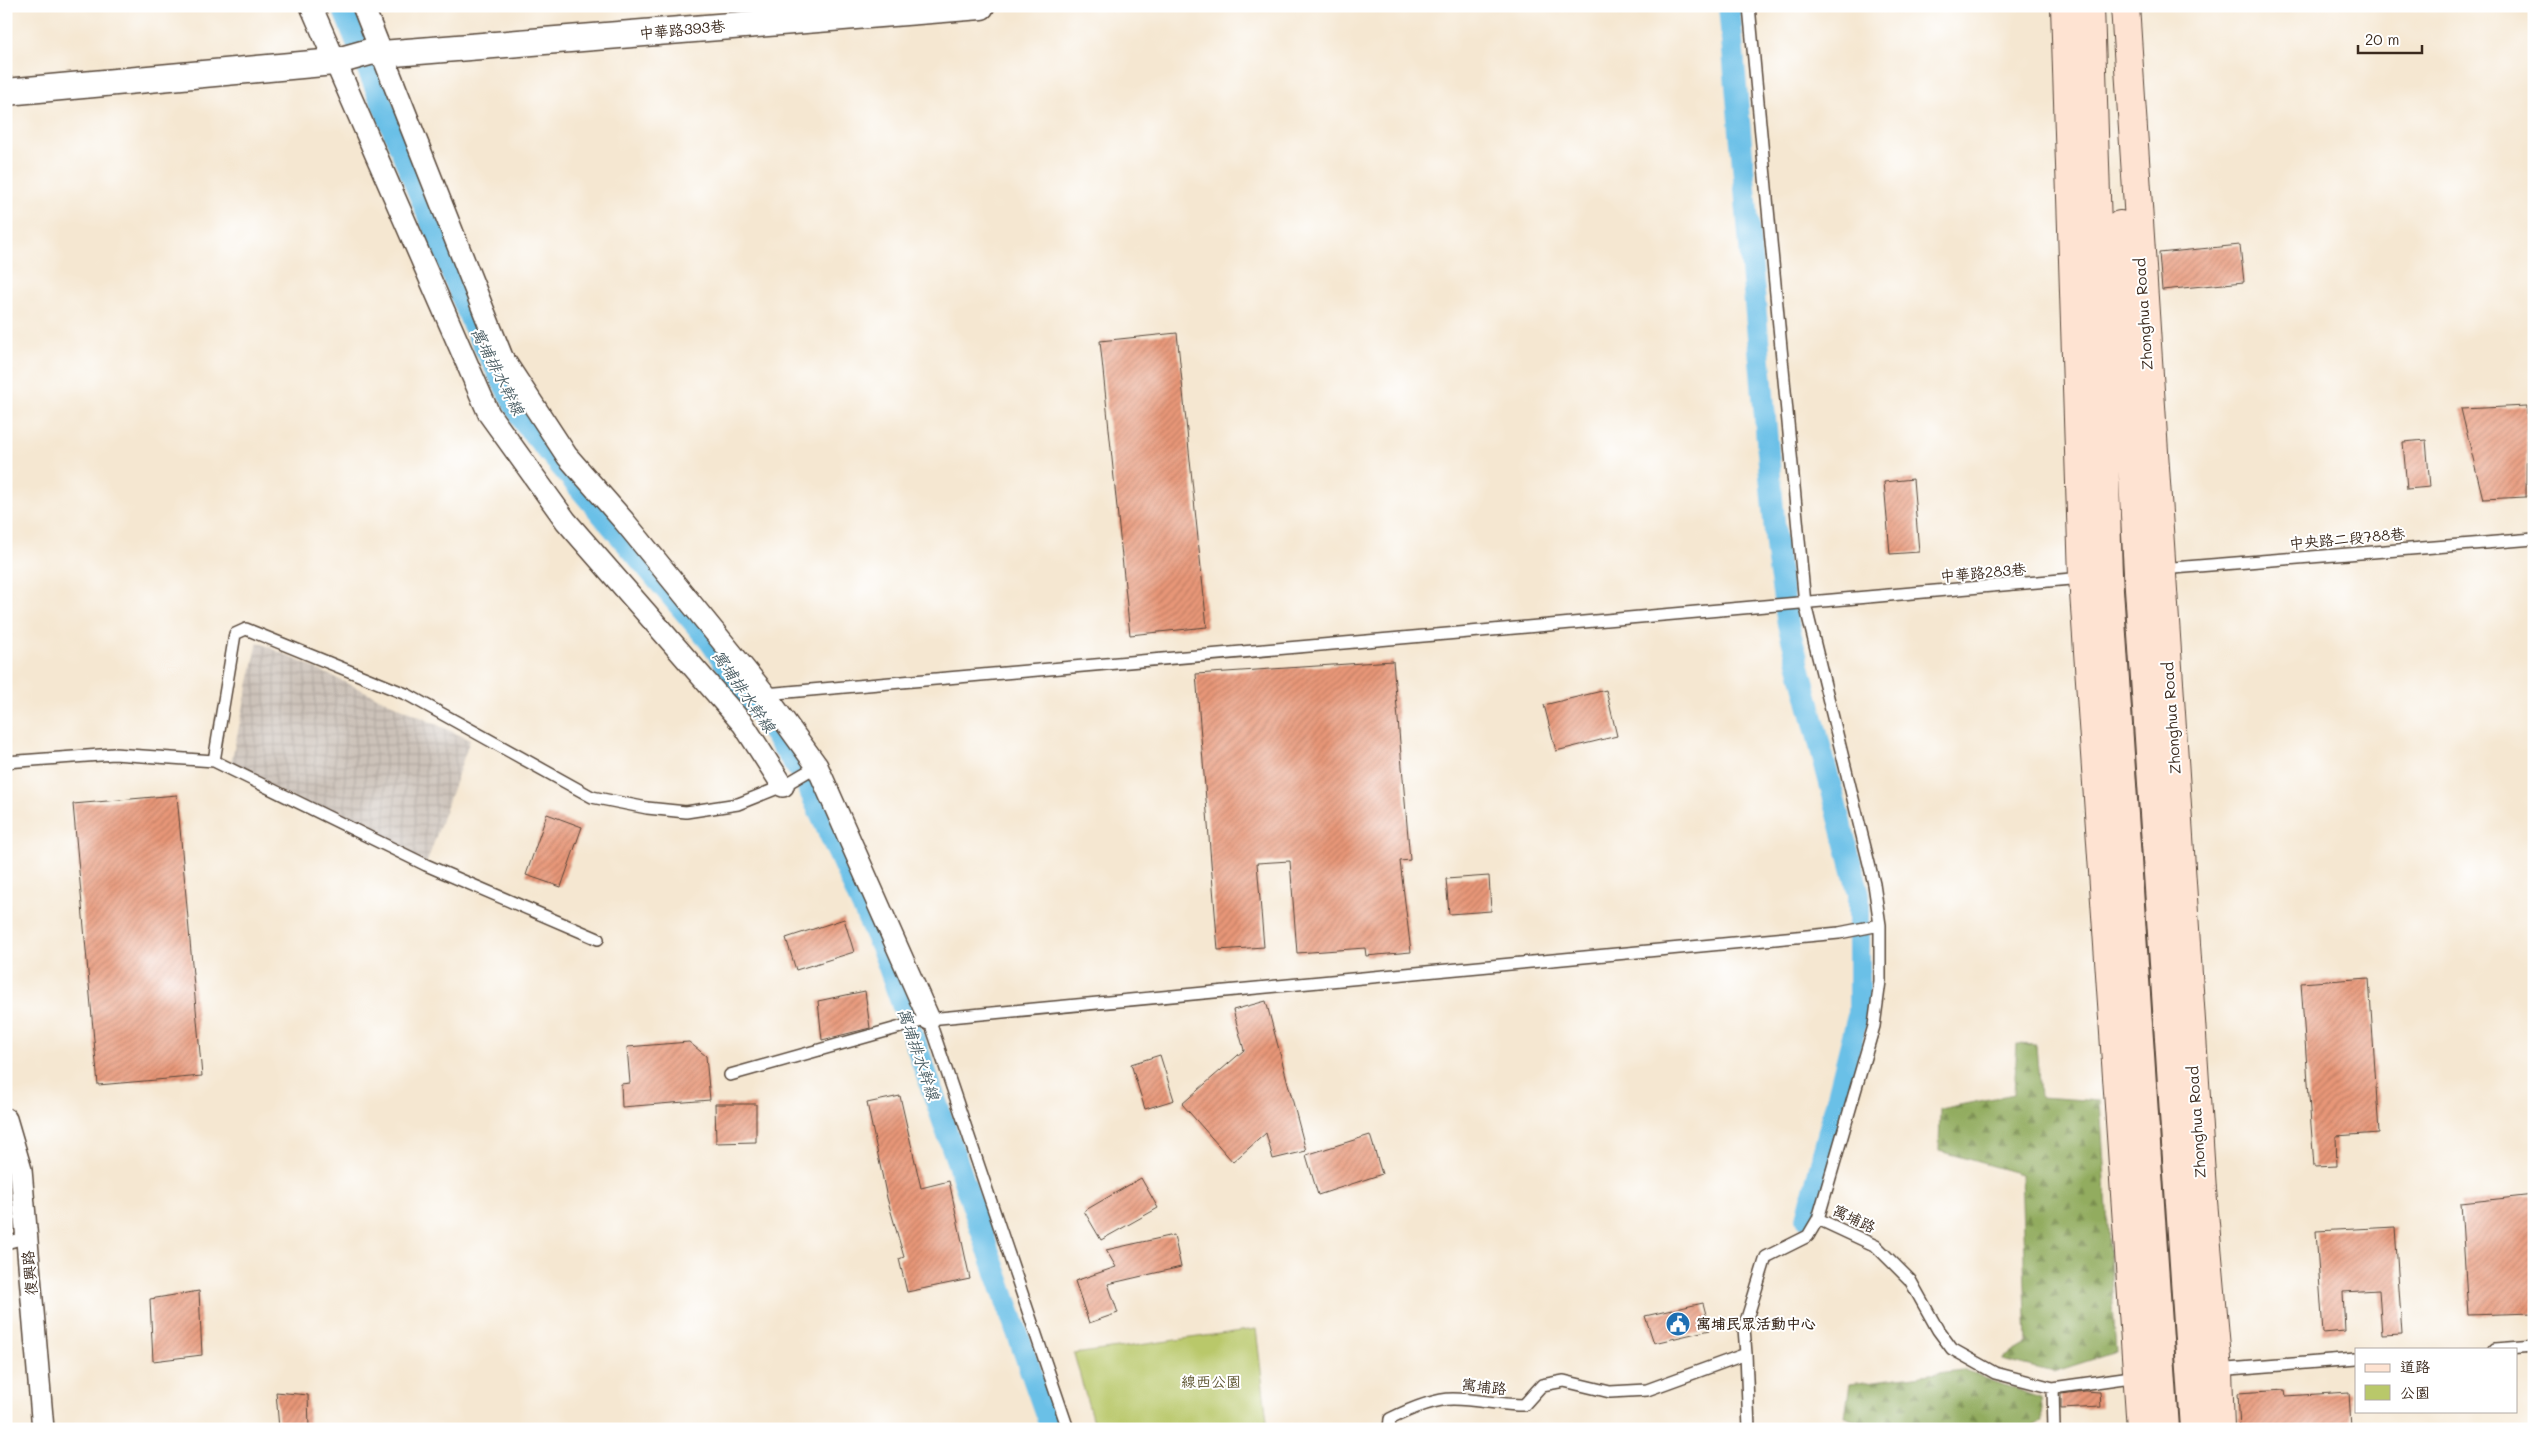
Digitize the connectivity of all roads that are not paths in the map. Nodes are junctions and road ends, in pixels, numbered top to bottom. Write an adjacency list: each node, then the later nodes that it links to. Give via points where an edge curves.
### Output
1 (311, 6): 10 (street)
2 (363, 6): 9 (street)
3 (981, 6): 9 (street, 中華路393巷)
4 (1749, 6): 14 (lane)
5 (2065, 6): 13 (main road, Zhonghua Road)
6 (2090, 6): 13 (main road, Zhonghua Road)
7 (2109, 6): 13 (main road, Zhonghua Road)
8 (2125, 6): 13 (main road, Zhonghua Road, via 2155,490)
9 (378, 52): 10 (street, 中華路393巷); 15 (street, via 502,357 567,456)
10 (334, 62): 11 (street, 中華路393巷); 19 (street, via 490,414 566,521 742,724)
11 (6, 92)
12 (2534, 539): 13 (lane, 中央路二段788巷)
13 (2116, 574): 14 (lane, 中華路283巷); 32 (main road, Zhonghua Road, via 2202,1190); 33 (main road, Zhonghua Road); 33 (main road, Zhonghua Road)
14 (1805, 604): 15 (lane, 中華路283巷); 20 (lane, via 1874,884)
15 (765, 694): 18 (street)
16 (6, 762): 17 (lane, via 114,754)
17 (214, 762): 19 (lane, via 235,634 246,628 408,695 592,797 686,812 738,804); 21 (lane, via 426,864)
18 (817, 766): 19 (lane); 22 (street)
19 (783, 786)
20 (1880, 925): 22 (lane, via 1839,933); 25 (lane, via 1880,981 1874,1026)
21 (598, 939)
22 (929, 1019): 23 (lane); 36 (lane)
23 (730, 1076)
24 (6, 1119): 26 (street, 復興路, via 21,1170)
25 (1818, 1219): 30 (lane, 寓埔路, via 1808,1236 1766,1257 1744,1328); 34 (lane, 寓埔路, via 1876,1246 1910,1280 1952,1350 1995,1373)
26 (28, 1237): 27 (lane); 35 (street, 復興路)
27 (6, 1243)
28 (2534, 1346): 29 (lane)
29 (2508, 1348)
30 (1746, 1354): 37 (lane, 寓埔路, via 1647,1390 1610,1392 1564,1381 1542,1385 1524,1405 1452,1398 1410,1409 1390,1419); 38 (lane)
31 (2355, 1359): 32 (lane, 寓埔路)
32 (2218, 1370): 33 (lane, 寓埔路); 43 (main road, Zhonghua Road)
33 (2168, 1373): 34 (lane, 寓埔路); 40 (main road, Zhonghua Road); 41 (main road, Zhonghua Road); 42 (main road, Zhonghua Road)
34 (2053, 1388): 39 (lane)
35 (43, 1429)
36 (1068, 1429)
37 (1389, 1429)
38 (1749, 1429)
39 (2054, 1429)
40 (2141, 1429)
41 (2165, 1429)
42 (2194, 1429)
43 (2220, 1429)

